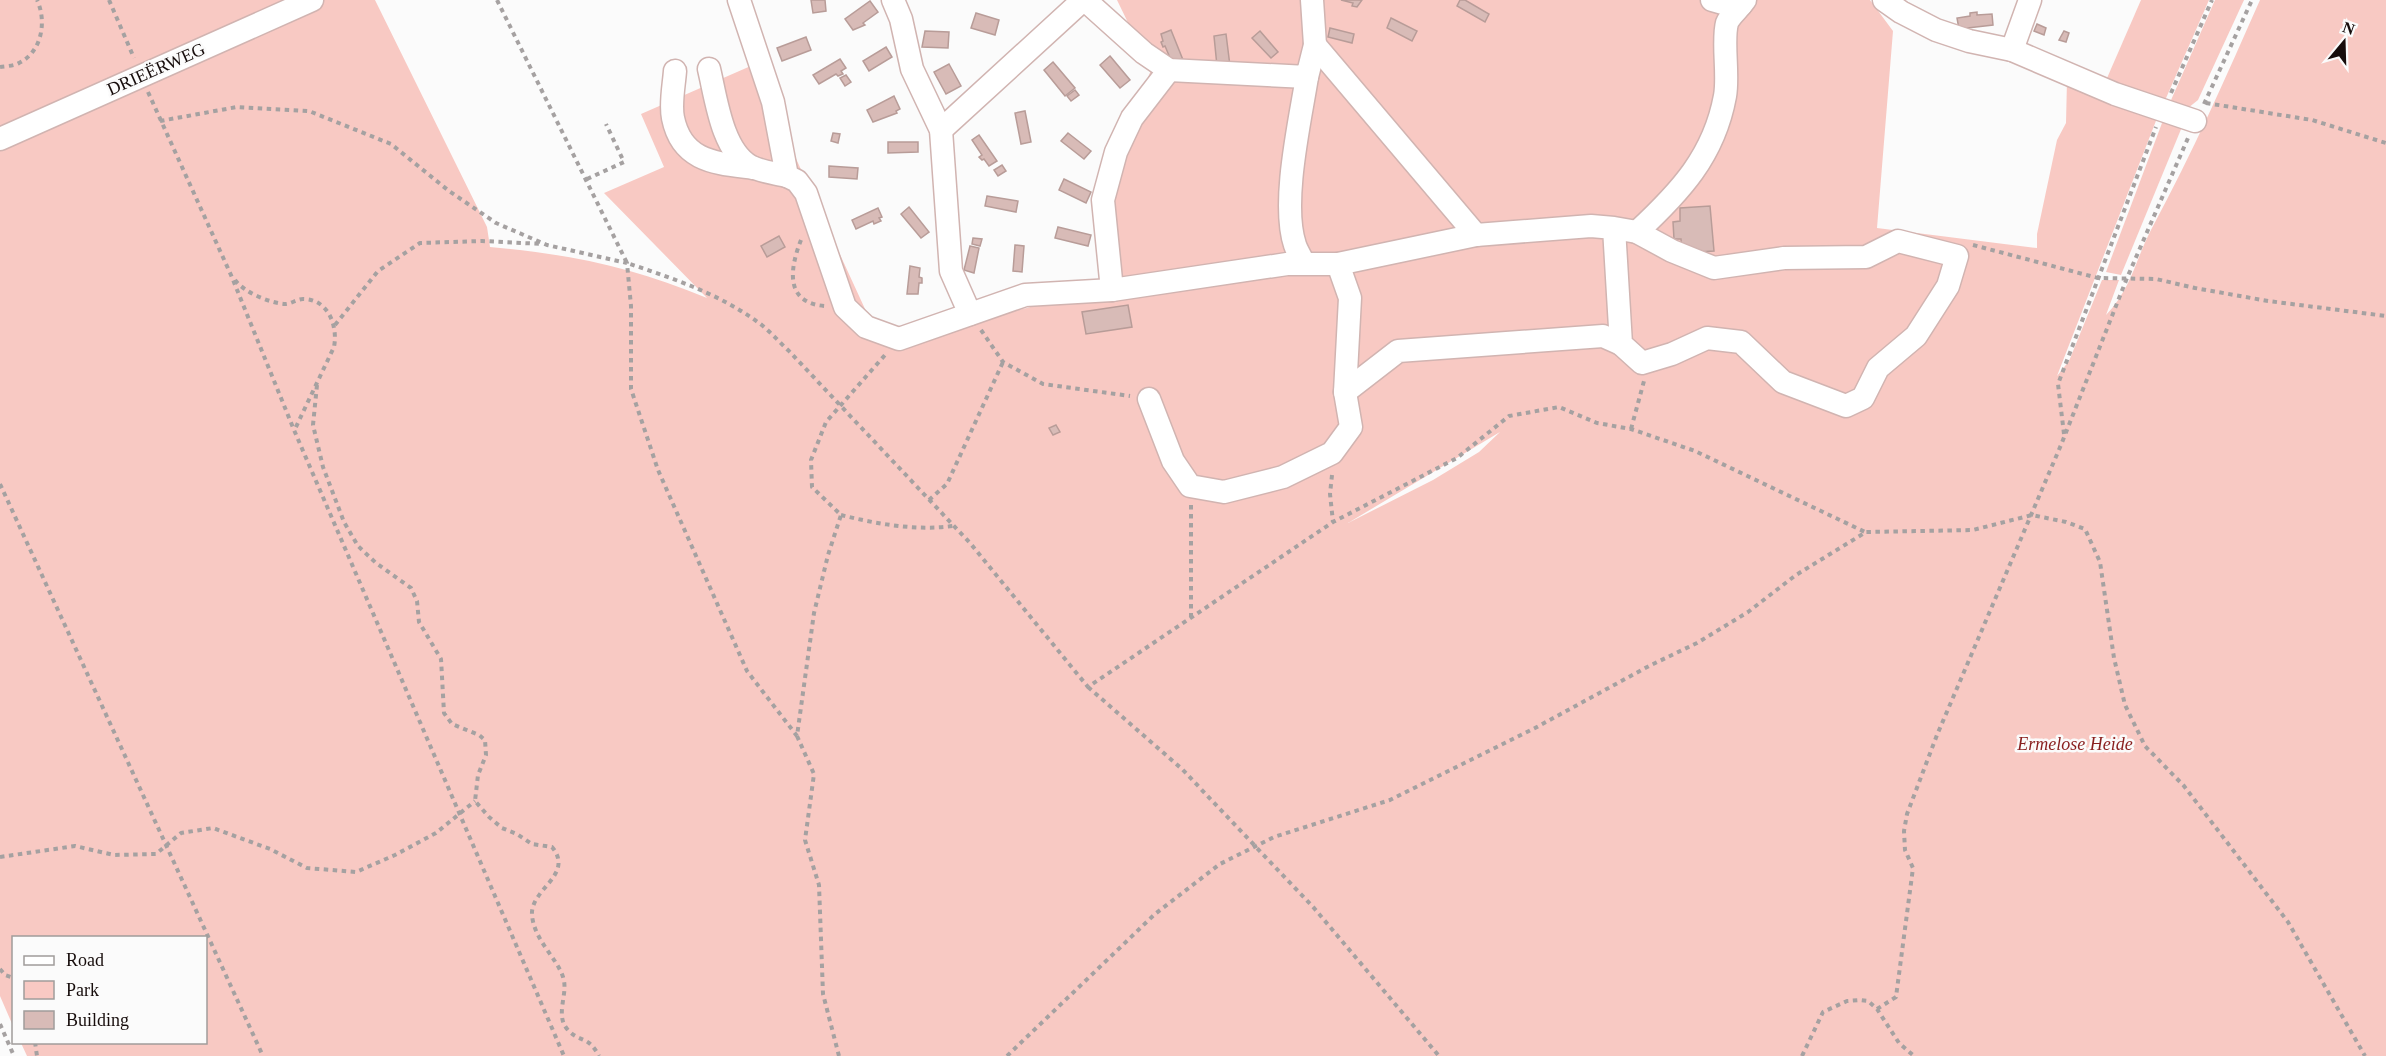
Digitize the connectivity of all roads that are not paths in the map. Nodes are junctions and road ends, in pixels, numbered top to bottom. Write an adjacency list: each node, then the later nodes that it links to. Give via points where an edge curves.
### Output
1 (312, 0): 18 (street, DRIEËRWEG)
2 (739, 0): 20 (street, via 773,102)
3 (893, 0): 17 (street, via 912,69)
4 (1084, 0): 13 (street); 17 (street)
5 (1312, 0): 10 (street)
6 (1712, 0): 9 (street)
7 (1884, 0): 11 (street, via 1936,30)
8 (2030, 0): 11 (street)
9 (1743, 3): 22 (street, via 1728,21 1725,34 1725,95 1714,138 1695,171 1665,207)
10 (1315, 45): 15 (street); 23 (street)
11 (2012, 50): 16 (street, via 2163,109)
12 (709, 69): 19 (street, via 723,129 740,160)
13 (1169, 70): 15 (street); 26 (street, via 1132,118 1116,152 1103,200)
14 (675, 71): 19 (street, via 673,117 682,143 699,158)
15 (1307, 77): 24 (street, via 1290,216 1295,246)
16 (2200, 112)
17 (941, 130): 27 (street, via 951,271)
18 (0, 139)
19 (753, 168): 20 (street)
20 (787, 176): 27 (street, via 807,193 845,307 866,327 899,339)
21 (1614, 228): 22 (street); 23 (street, via 1591,226); 28 (street)
22 (1637, 232): 28 (street, via 1714,268 1784,258 1866,256 1898,241 1957,256 1948,286 1916,336 1878,368 1863,398 1845,406 1782,382 1741,342 1707,338 1642,363)
23 (1476, 235): 25 (street)
24 (1304, 262): 25 (street); 26 (street)
25 (1338, 264): 29 (street, via 1350,298)
26 (1112, 290): 27 (street, via 1025,295)
27 (970, 314)
28 (1621, 344): 29 (street, via 1603,336 1398,351)
29 (1345, 392): 30 (street, via 1351,427 1332,453 1282,477 1224,492 1190,486 1173,461)
30 (1149, 399)

